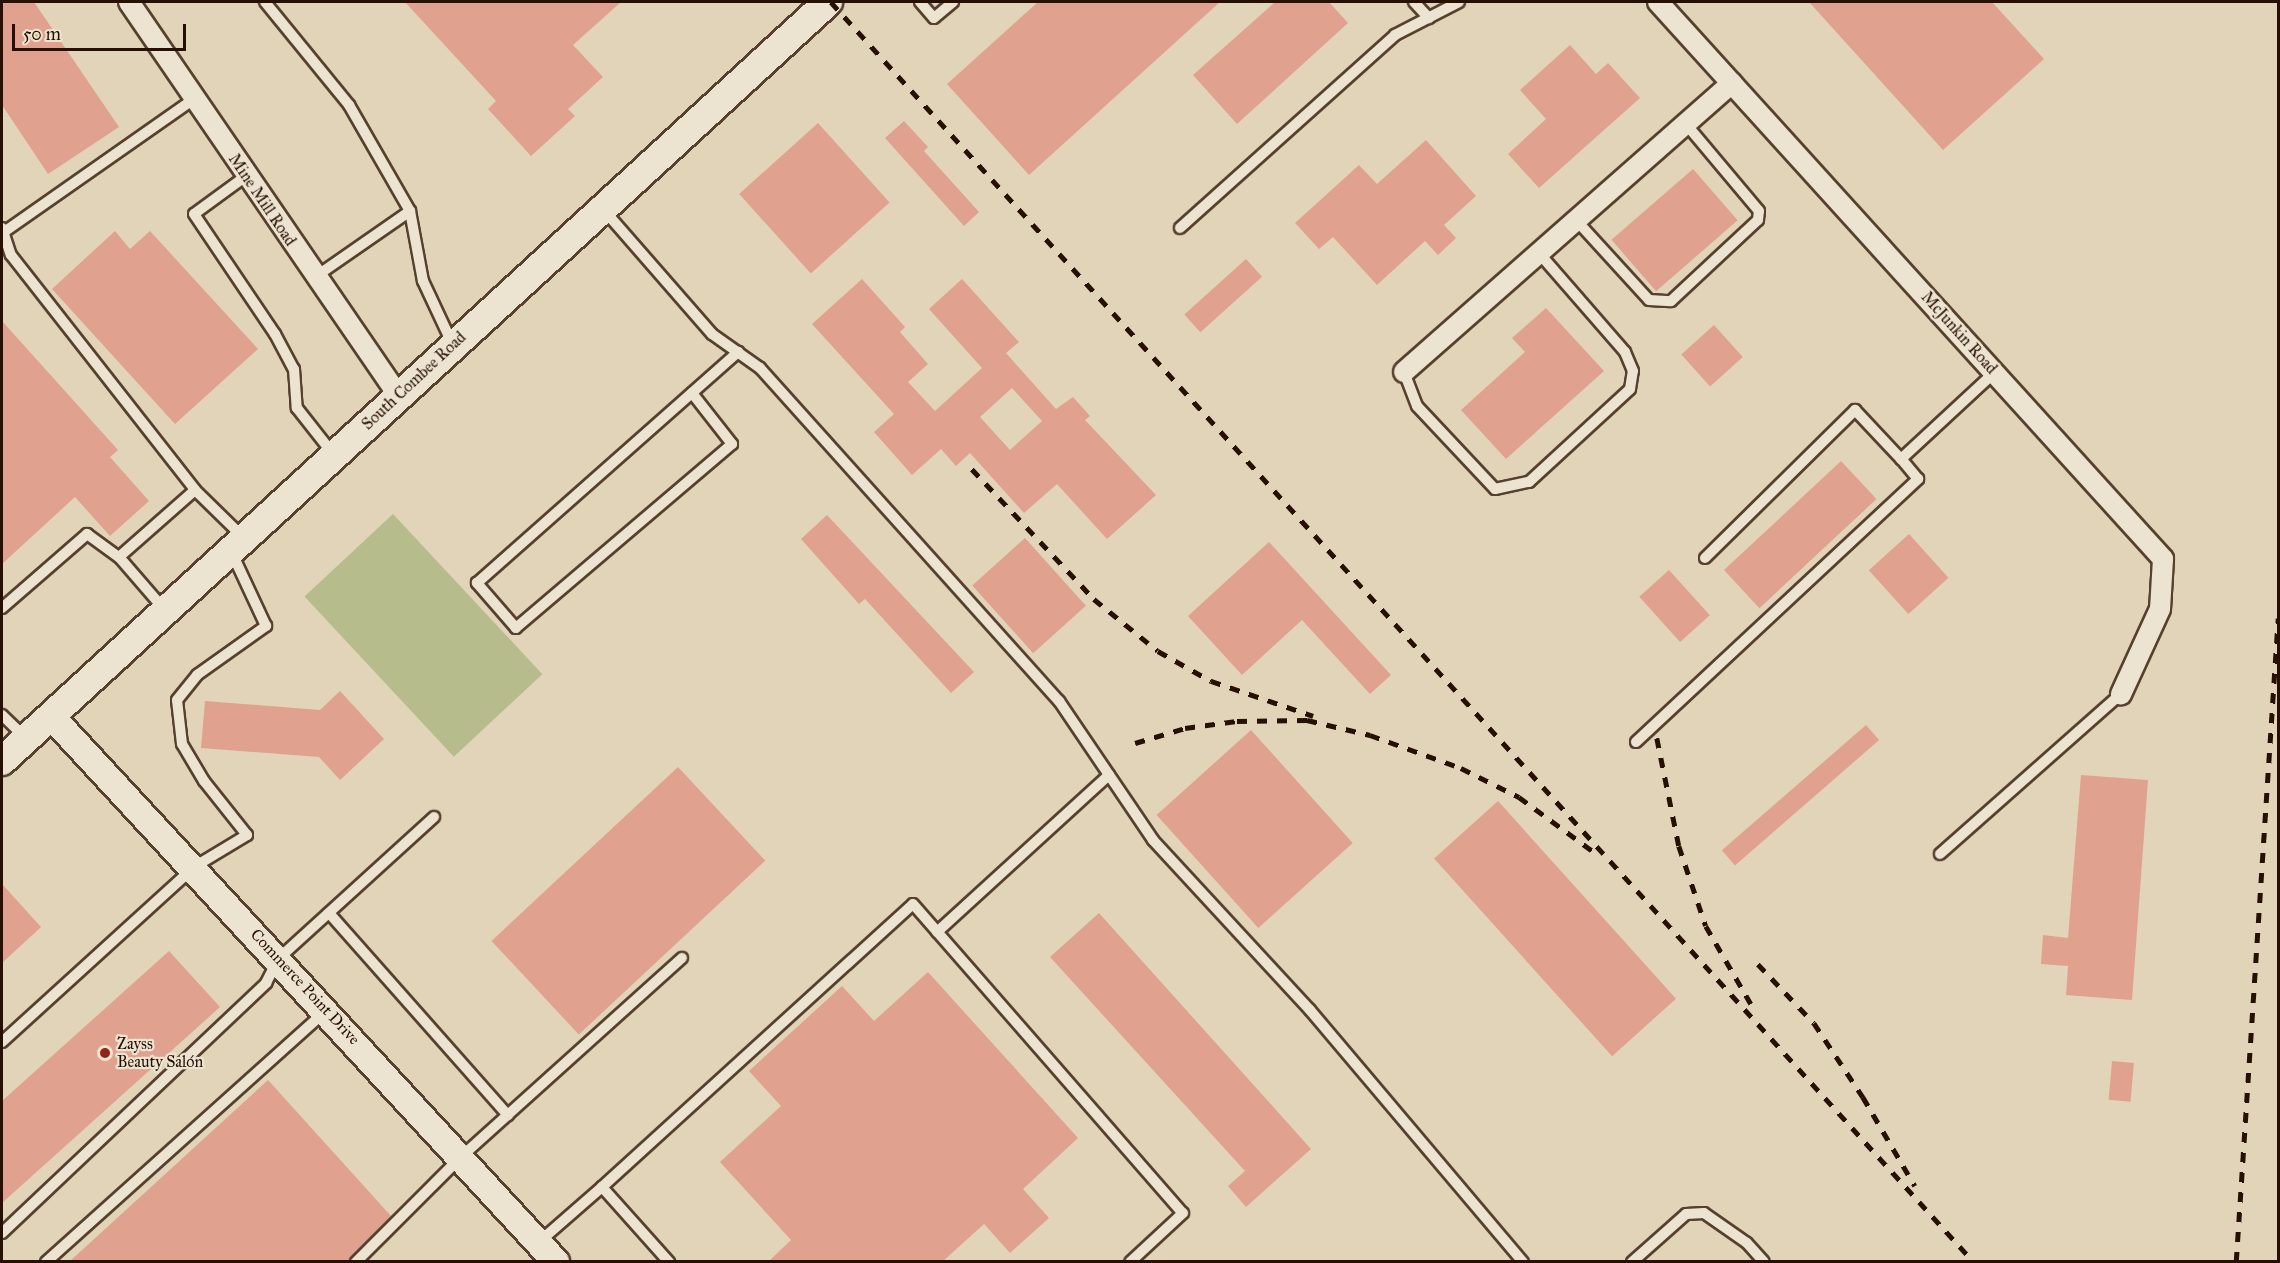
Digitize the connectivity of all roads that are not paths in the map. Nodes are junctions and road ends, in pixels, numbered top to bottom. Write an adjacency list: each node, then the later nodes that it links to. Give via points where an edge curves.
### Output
1 (129, 2): 11 (street, Mine Mill Road)
2 (266, 2): 15 (lane, via 349,105)
3 (828, 2): 14 (main road, South Combee Road)
4 (920, 2): 5 (lane, via 934,18)
5 (953, 2)
6 (1414, 2): 9 (lane)
7 (1459, 2): 9 (lane)
8 (1658, 2): 10 (street, McJunkin Road)
9 (1430, 18): 17 (lane, via 1395,35)
10 (1732, 83): 12 (street); 24 (street, McJunkin Road)
11 (194, 99): 13 (street, Mine Mill Road); 18 (lane)
12 (1686, 124): 16 (street); 16 (lane, via 1759,211 1758,220 1671,301 1649,300)
13 (246, 176): 20 (street, Mine Mill Road); 27 (lane, via 194,214 275,334 294,369 297,408)
14 (602, 208): 21 (main road, South Combee Road); 22 (lane, via 712,334)
15 (410, 211): 20 (lane); 21 (lane, via 423,282)
16 (1576, 220): 19 (street)
17 (1180, 228)
18 (3, 230): 29 (lane, via 11,255)
19 (1539, 253): 23 (street); 23 (lane, via 1625,352 1633,371 1630,389 1529,482 1495,489 1417,406)
20 (315, 277): 26 (street, Mine Mill Road)
21 (453, 345): 26 (main road, South Combee Road)
22 (738, 352): 25 (lane); 41 (lane, via 760,368 1059,701)
23 (1404, 372)
24 (1995, 372): 28 (lane); 35 (street, McJunkin Road, via 2163,559 2160,609)
25 (692, 393): 25 (lane, via 477,583 516,628 732,444)
26 (399, 396): 27 (main road, South Combee Road)
27 (334, 456): 30 (main road, South Combee Road)
28 (1901, 459): 32 (lane, via 1855,410); 39 (lane, via 1918,479)
29 (195, 490): 30 (lane); 31 (lane)
30 (238, 544): 34 (main road, South Combee Road); 44 (lane, via 266,626 197,675 177,700 182,744 204,781 247,835)
31 (119, 557): 33 (lane, via 87,534); 34 (lane)
32 (1704, 558)
33 (2, 608)
34 (165, 611): 37 (main road, South Combee Road)
35 (2121, 694): 43 (lane)
36 (2, 715): 38 (lane)
37 (51, 716): 38 (main road, South Combee Road); 44 (street, Commerce Point Drive)
38 (26, 738): 40 (main road, South Combee Road)
39 (1636, 742)
40 (2, 761)
41 (1109, 775): 46 (lane); 61 (lane, via 1153,840 1310,1011)
42 (434, 817): 45 (lane)
43 (1940, 854)
44 (194, 867): 48 (street, Commerce Point Drive); 50 (lane)
45 (329, 913): 48 (lane); 51 (lane)
46 (937, 932): 53 (lane, via 913,904); 60 (lane, via 1184,1213)
47 (682, 958): 51 (lane)
48 (278, 959): 49 (street, Commerce Point Drive); 54 (lane, via 266,984)
49 (326, 1011): 52 (street, Commerce Point Drive); 56 (lane)
50 (2, 1042)
51 (508, 1115): 52 (lane)
52 (462, 1156): 55 (street, Commerce Point Drive); 57 (lane)
53 (602, 1187): 55 (lane); 59 (lane)
54 (2, 1233)
55 (539, 1242): 58 (street, Commerce Point Drive)
56 (46, 1262)
57 (356, 1262)
58 (556, 1262)
59 (669, 1262)
60 (1130, 1262)
61 (1523, 1262)
62 (1632, 1262): 63 (lane, via 1686,1214 1704,1213 1747,1243)
63 (1764, 1262)

